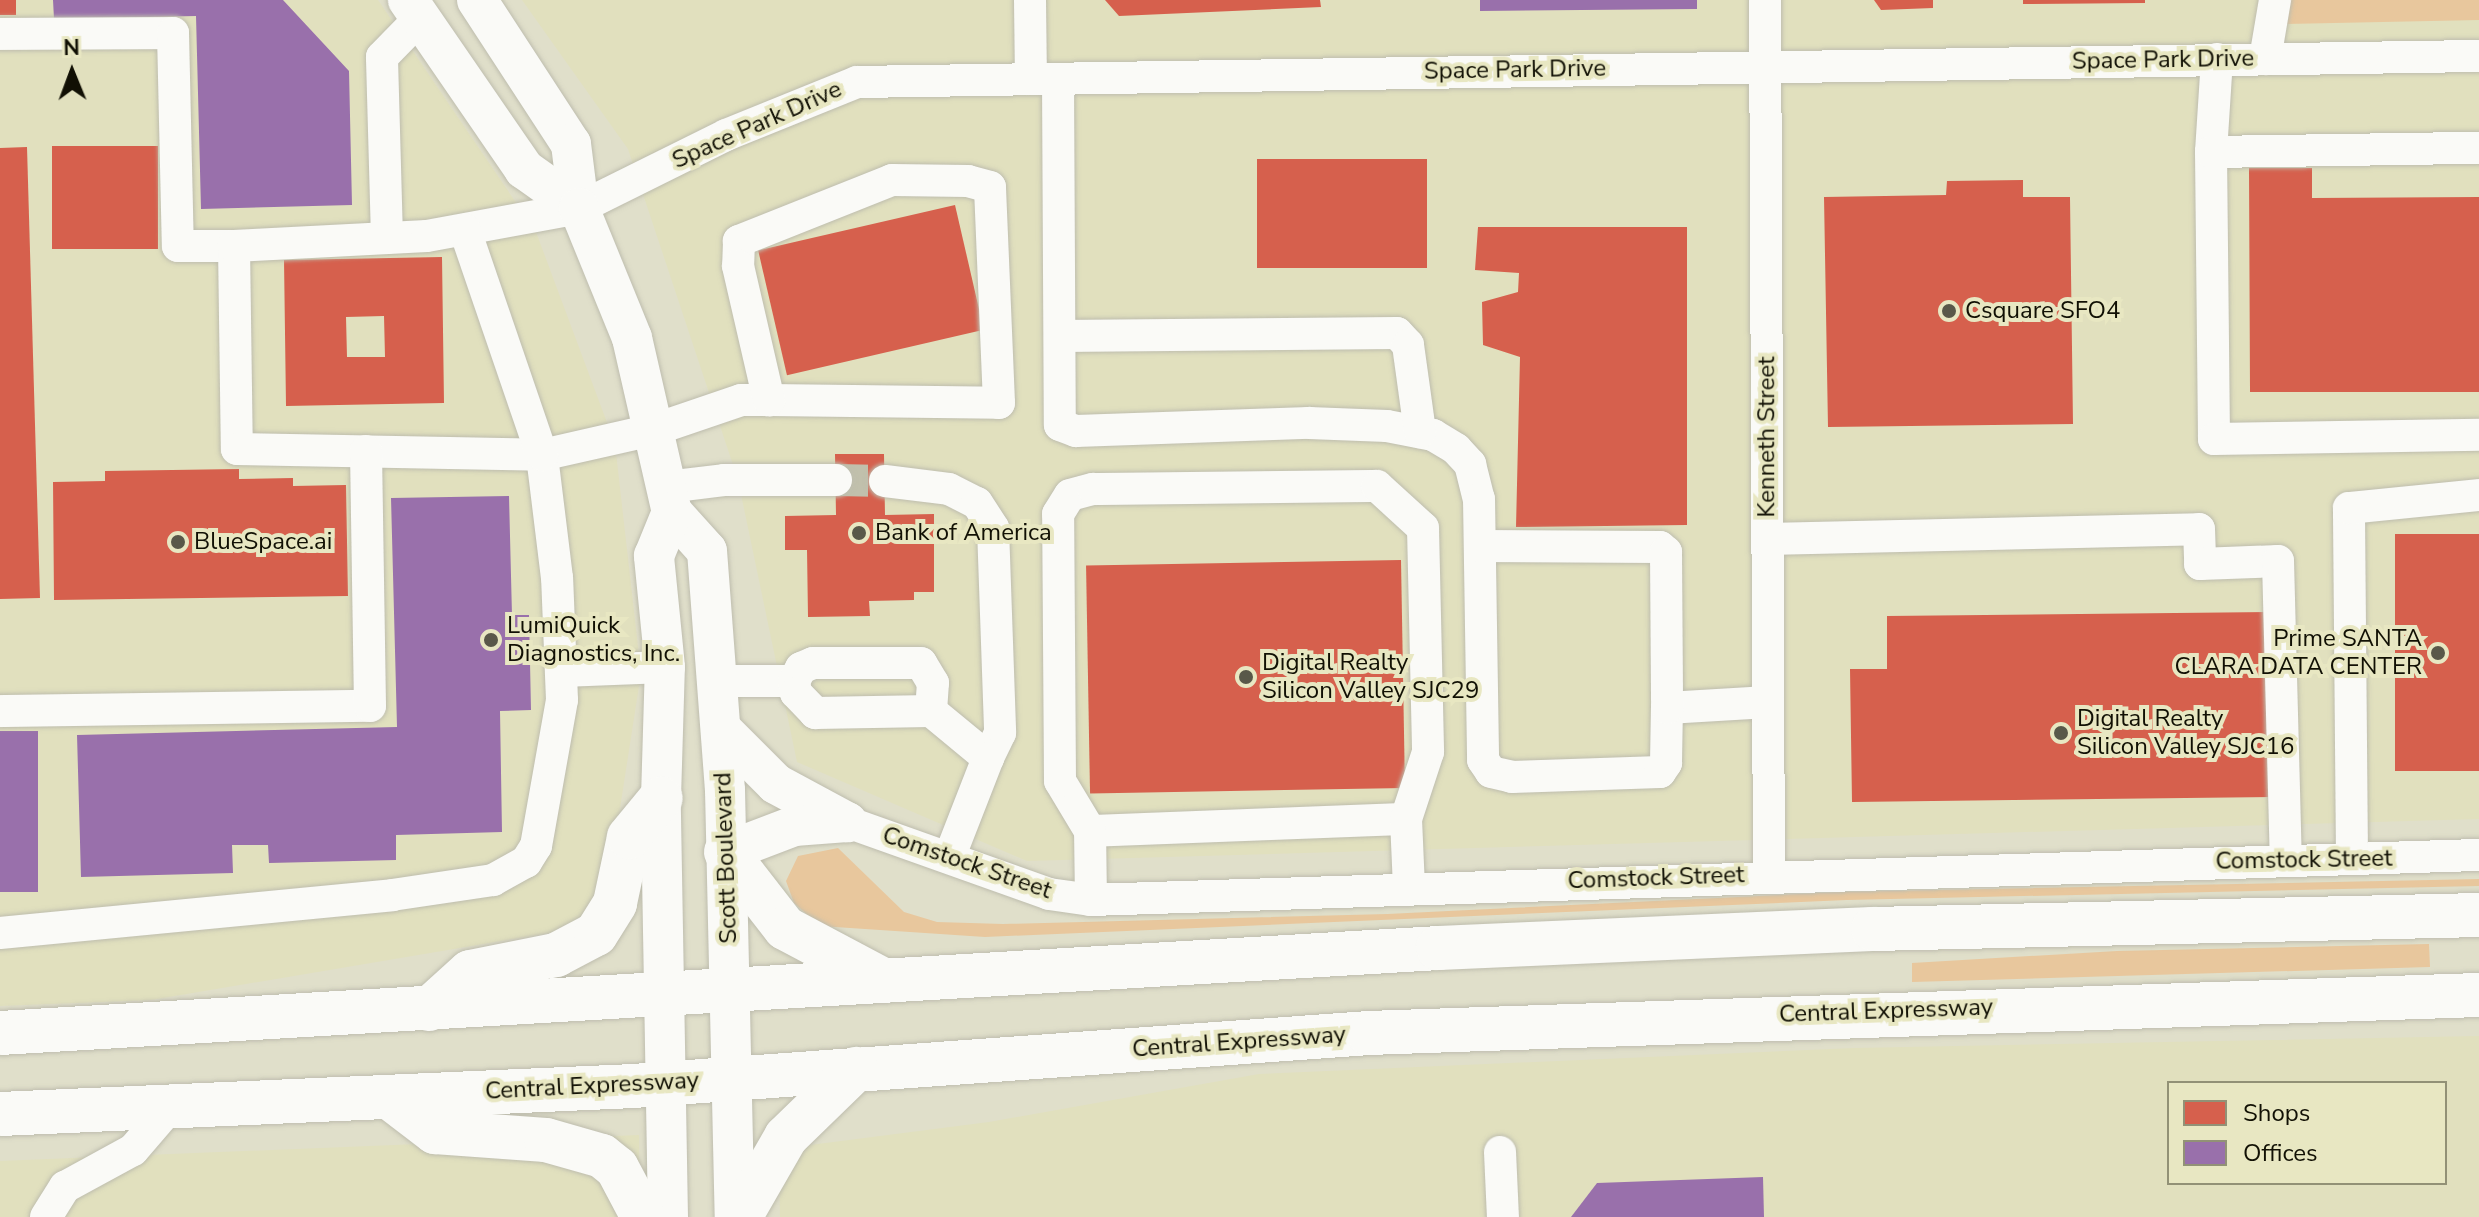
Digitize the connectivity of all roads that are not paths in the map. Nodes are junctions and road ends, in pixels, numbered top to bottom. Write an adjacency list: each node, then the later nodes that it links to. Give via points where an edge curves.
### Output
1 (477, 0): 14 (main road, via 571,144)
2 (1030, 0): 11 (street)
3 (1765, 0): 10 (street, Kenneth Street)
4 (2275, 0): 9 (street)
5 (415, 8): 14 (main road, via 524,169); 16 (street, via 382,57)
6 (0, 34): 17 (street, Space Park Drive, via 173,33 178,246)
7 (2479, 56): 9 (street, Space Park Drive)
8 (2217, 59): 9 (street, Space Park Drive); 10 (street, Space Park Drive); 13 (street)
9 (2265, 59)
10 (1765, 66): 11 (street, Space Park Drive); 29 (street, Kenneth Street)
11 (1044, 79): 14 (street, Space Park Drive, via 857,82 726,135); 18 (street)
12 (2479, 148): 13 (street)
13 (2211, 152): 22 (street, via 2214,439)
14 (579, 208): 15 (street, Space Park Drive); 20 (main road, via 632,338)
15 (465, 230): 16 (street, Space Park Drive); 24 (street)
16 (387, 238): 17 (street, Space Park Drive)
17 (234, 246): 23 (street, via 237,449)
18 (1060, 336): 21 (street, via 1397,333 1408,345); 21 (street, via 1060,425 1076,431 1309,423)
19 (769, 400): 19 (street, via 999,403 990,187 968,181 892,180 739,241 738,266); 20 (street, via 741,400)
20 (656, 429): 24 (street); 28 (main road)
21 (1420, 432): 30 (street, via 1456,449 1470,464 1479,499)
22 (2479, 435)
23 (366, 451): 24 (street); 37 (street, via 370,706)
24 (542, 455): 32 (street)
25 (836, 480): 28 (street, via 724,480)
26 (885, 481): 40 (street, via 949,489 977,503 993,528 1000,733)
27 (2479, 495): 48 (street, via 2349,508)
28 (669, 500): 31 (main road, via 654,556); 33 (main road, Scott Boulevard, via 707,551)
29 (1767, 539): 35 (street, Kenneth Street); 49 (street, via 2199,529 2200,564 2278,561)
30 (1480, 546): 36 (street, via 1660,547 1666,552); 36 (street, via 1483,760 1491,772 1512,777 1660,772 1666,763)
31 (665, 667): 32 (street); 41 (main road)
32 (562, 671): 54 (street, via 560,717 536,846 513,873 369,898)
33 (718, 681): 34 (street); 39 (main road, Scott Boulevard)
34 (794, 681): 38 (street, via 796,693 815,713); 38 (street, via 801,668 813,663 921,663 933,683)
35 (1768, 702): 36 (street); 50 (street, Kenneth Street)
36 (1667, 708)
37 (0, 711)
38 (931, 711): 40 (street)
39 (722, 730): 43 (main road, via 776,784); 45 (main road, Scott Boulevard)
40 (988, 758): 47 (street)
41 (661, 798): 58 (main road); 59 (highway, via 629,837 615,903 596,934 556,955 470,972)
42 (1406, 819): 44 (street); 44 (street, via 1428,752 1423,528 1377,486 1093,489 1070,495 1058,514 1060,781); 51 (street)
43 (847, 822): 45 (main road, via 794,826); 47 (street, Comstock Street)
44 (1090, 831): 52 (street)
45 (726, 852): 55 (highway, via 785,928); 56 (main road, Scott Boulevard)
46 (2479, 855): 48 (street, Comstock Street)
47 (949, 858): 52 (street, Comstock Street, via 1049,894)
48 (2352, 858): 49 (street, Comstock Street)
49 (2286, 860): 50 (street, Comstock Street)
50 (1769, 874): 51 (street, Comstock Street)
51 (1409, 887): 52 (street, Comstock Street)
52 (1091, 900)
53 (2479, 915): 55 (highway, via 1857,929)
54 (0, 933)
55 (885, 981): 56 (highway)
56 (730, 992): 58 (highway); 62 (main road, Scott Boulevard)
57 (2479, 995): 61 (highway, Central Expressway, via 1384,1032)
58 (665, 996): 59 (highway); 63 (main road)
59 (429, 1009): 60 (highway)
60 (0, 1033)
61 (856, 1069): 62 (highway, Central Expressway); 71 (highway, via 786,1137)
62 (731, 1078): 63 (highway, Central Expressway); 71 (main road, Scott Boulevard)
63 (666, 1084): 64 (highway, Central Expressway); 70 (main road)
64 (389, 1097): 65 (highway, Central Expressway); 69 (highway, via 435,1132 546,1140 602,1156 617,1168)
65 (170, 1107): 66 (highway, Central Expressway); 68 (street, via 133,1150 65,1187)
66 (0, 1114)
67 (1500, 1152): 72 (street)
68 (46, 1217)
69 (643, 1217)
70 (668, 1217)
71 (737, 1217)
72 (1503, 1217)

